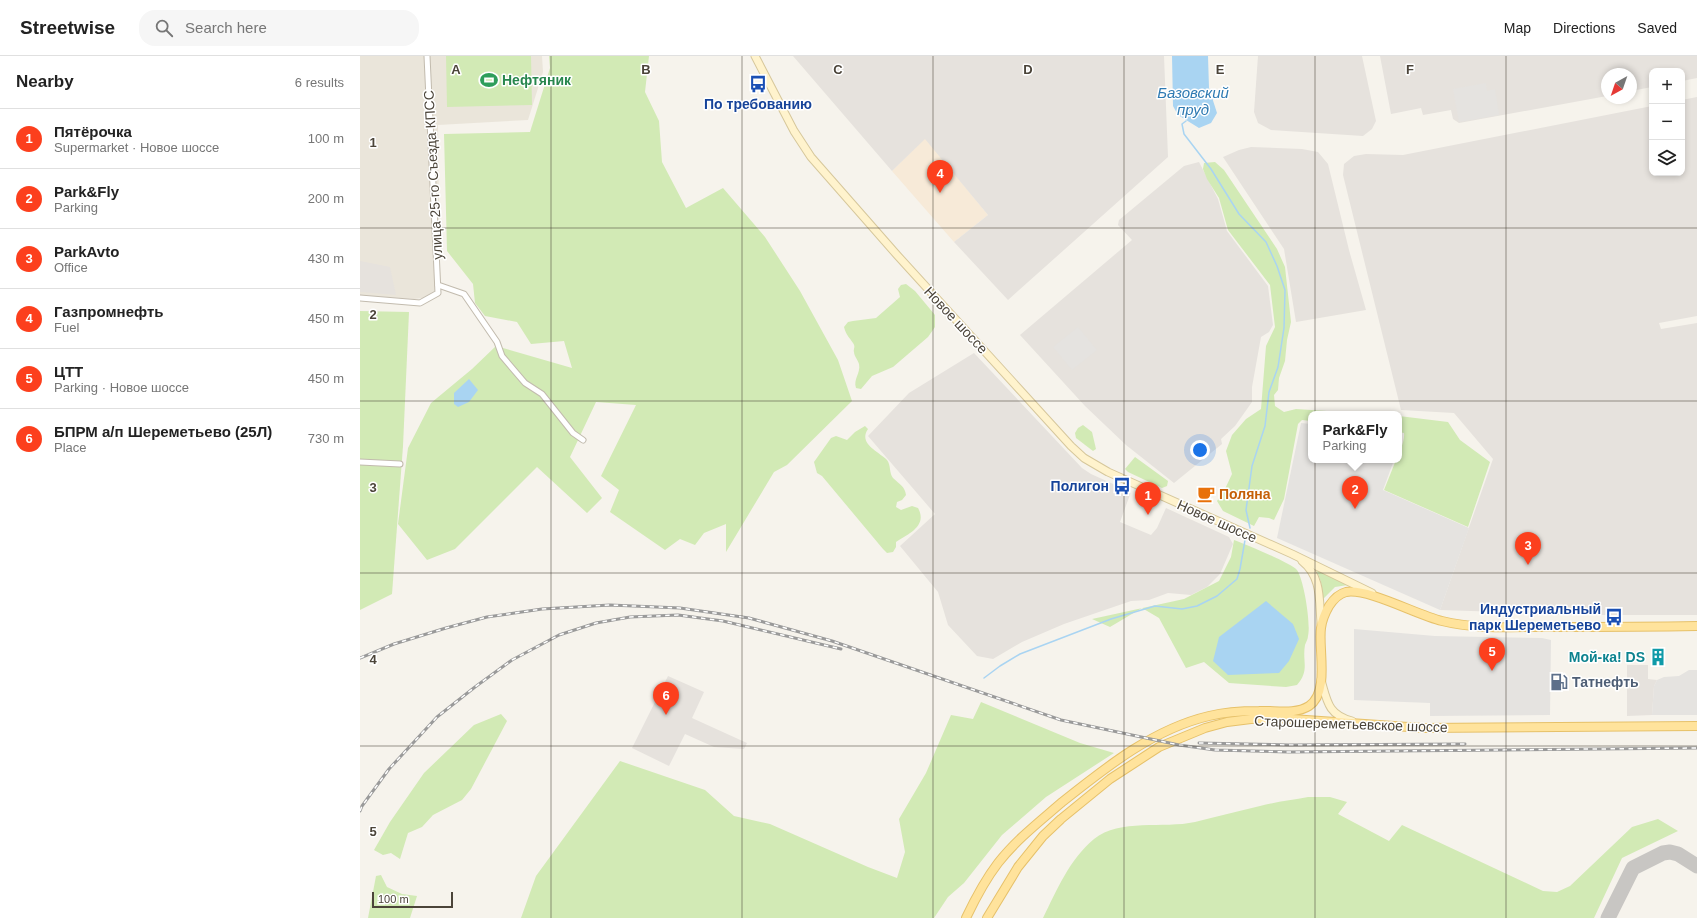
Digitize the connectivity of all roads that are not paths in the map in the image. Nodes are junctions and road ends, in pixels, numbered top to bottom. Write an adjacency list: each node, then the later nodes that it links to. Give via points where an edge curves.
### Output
1 (428, 56): 3 (street, улица 25-го Съезда КПСС)
2 (755, 56): 8 (main road, Новое шоссе, via 794,131 811,157 896,255 1075,450 1108,472)
3 (438, 285): 4 (street, улица 25-го Съезда КПСС, via 438,293 420,303); 5 (street, via 464,294 497,342 502,356 525,383 542,394 573,433)
4 (360, 298)
5 (583, 440)
6 (360, 462): 7 (street)
7 (400, 464)
8 (1292, 554): 9 (main road, Новое шоссе); 11 (main road, via 1308,566 1317,582)
9 (1383, 599): 10 (main road, Новое шоссе, via 1426,617 1462,625); 11 (main road, Старошереметьевское шоссе, via 1344,592 1332,601)
10 (1697, 626)
11 (1321, 629): 12 (main road, Старошереметьевское шоссе)
12 (1321, 680): 13 (main road, via 1333,712 1345,720); 15 (main road, Старошереметьевское шоссе, via 1319,694 1307,708 1210,716 1182,725 1144,743 1085,784 1022,837 986,880)
13 (1361, 724): 14 (main road, Старошереметьевское шоссе, via 1423,728); 16 (main road, Старошереметьевское шоссе, via 1296,719 1251,719 1205,728 1159,746 1104,784 1043,836 1018,867)
14 (1697, 726)
15 (966, 918)
16 (987, 918)

